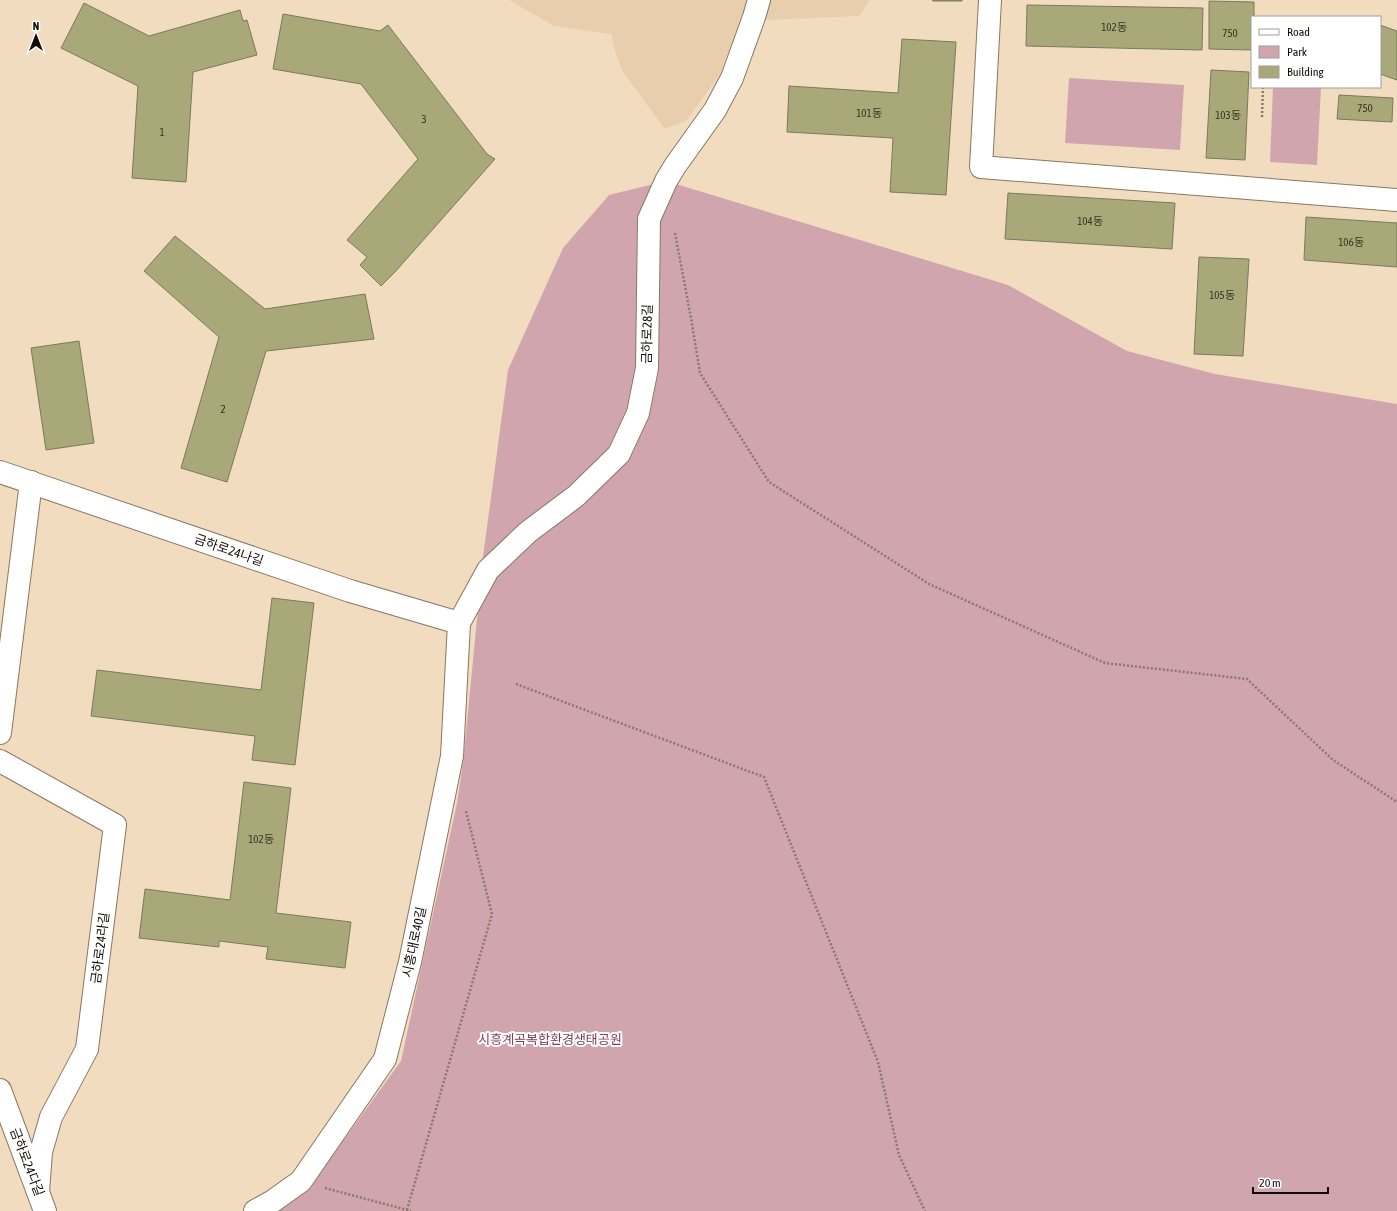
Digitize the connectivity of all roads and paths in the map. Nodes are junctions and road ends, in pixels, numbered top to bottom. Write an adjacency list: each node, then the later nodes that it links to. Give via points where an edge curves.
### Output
1 (759, 0): 9 (street, 금하로28길, via 732,78 715,110 666,181 649,219 647,368 638,413 619,454 576,496 528,532 488,570)
2 (990, 0): 5 (street, via 981,167)
3 (1263, 88): 4 (path)
4 (1262, 117)
5 (1397, 200)
6 (675, 228): 13 (path, via 700,373 769,482 928,584 1105,663 1247,679 1333,760)
7 (0, 472): 8 (street, 금하로24나길)
8 (31, 482): 9 (street, 금하로24나길, via 350,591); 11 (street)
9 (459, 623): 16 (street, 시흥대로40길, via 452,756 410,962 385,1060)
10 (516, 684): 21 (path, via 764,777 878,1062 900,1154)
11 (0, 732)
12 (0, 761): 17 (street, 금하로24라길, via 115,825 88,1049 51,1117 41,1152)
13 (1397, 802)
14 (465, 806): 18 (path, via 492,914)
15 (0, 1090): 17 (street, 금하로24다길)
16 (301, 1181): 18 (path); 19 (street, 시흥대로40길)
17 (42, 1202)
18 (407, 1210): 20 (path)
19 (256, 1211)
20 (411, 1211)
21 (925, 1211)

